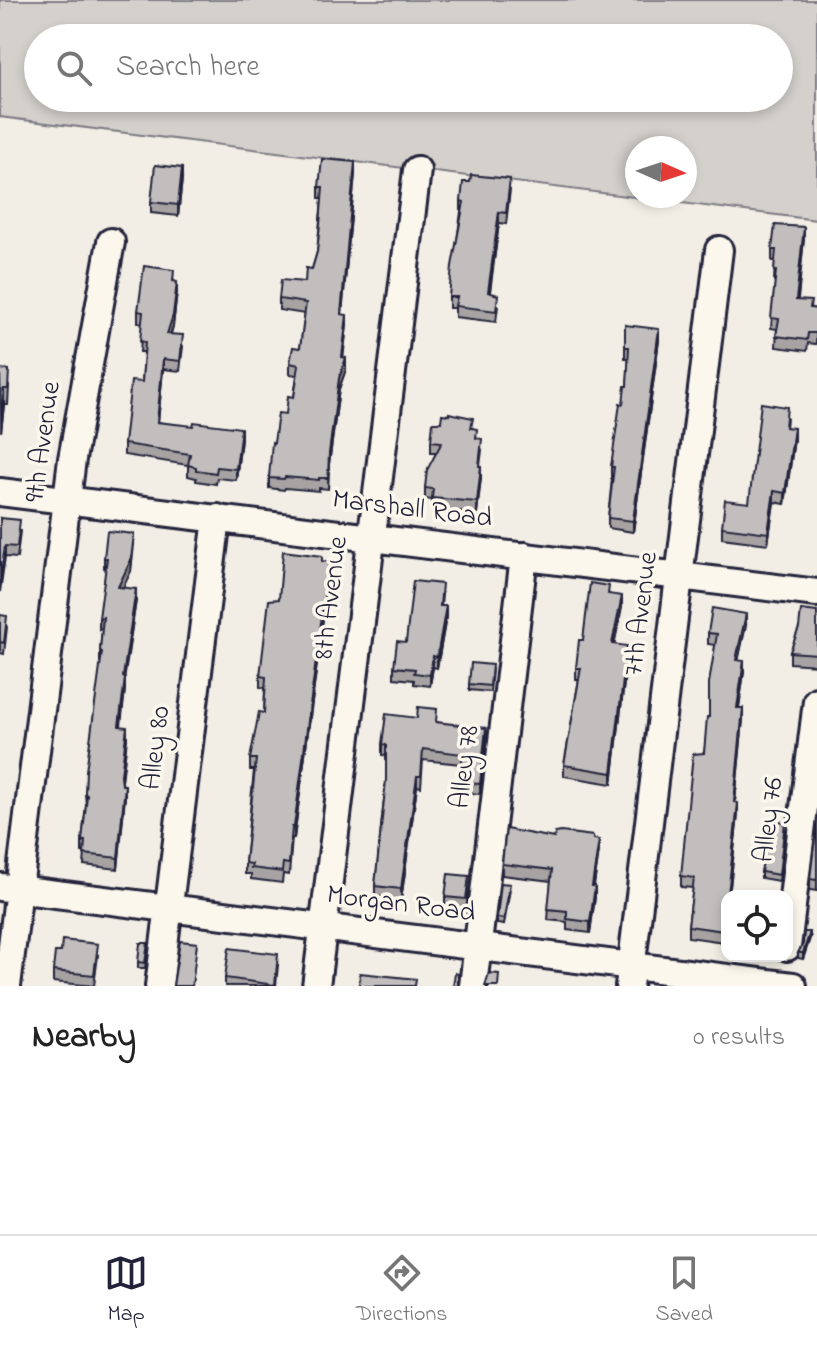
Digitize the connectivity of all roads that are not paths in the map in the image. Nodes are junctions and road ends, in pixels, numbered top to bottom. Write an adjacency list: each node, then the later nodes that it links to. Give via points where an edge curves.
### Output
1 (417, 170): 7 (street, 8th Avenue)
2 (111, 242): 5 (street, 9th Avenue, via 77,420)
3 (719, 250): 9 (street, 7th Avenue)
4 (0, 492): 5 (street, Marshall Road)
5 (68, 500): 6 (street, Marshall Road); 12 (street, 9th Avenue)
6 (217, 518): 7 (street, Marshall Road); 14 (street, Alley 80)
7 (372, 538): 8 (street, Marshall Road); 15 (street, 8th Avenue)
8 (524, 556): 9 (street, Marshall Road); 16 (street, Alley 78)
9 (679, 576): 10 (street, Marshall Road); 18 (street, 7th Avenue)
10 (817, 593)
11 (817, 701): 13 (street, Alley 76)
12 (10, 889): 14 (street, Morgan Road); 19 (street, 9th Avenue)
13 (793, 898)
14 (169, 909): 15 (street, Morgan Road); 20 (street, Alley 80)
15 (324, 928): 16 (street, Morgan Road); 21 (street, 8th Avenue)
16 (477, 947): 18 (street, Morgan Road); 22 (street, Alley 78)
17 (786, 962): 23 (street)
18 (630, 976): 23 (street, Morgan Road)
19 (7, 986)
20 (159, 986)
21 (316, 986)
22 (473, 986)
23 (786, 986)

